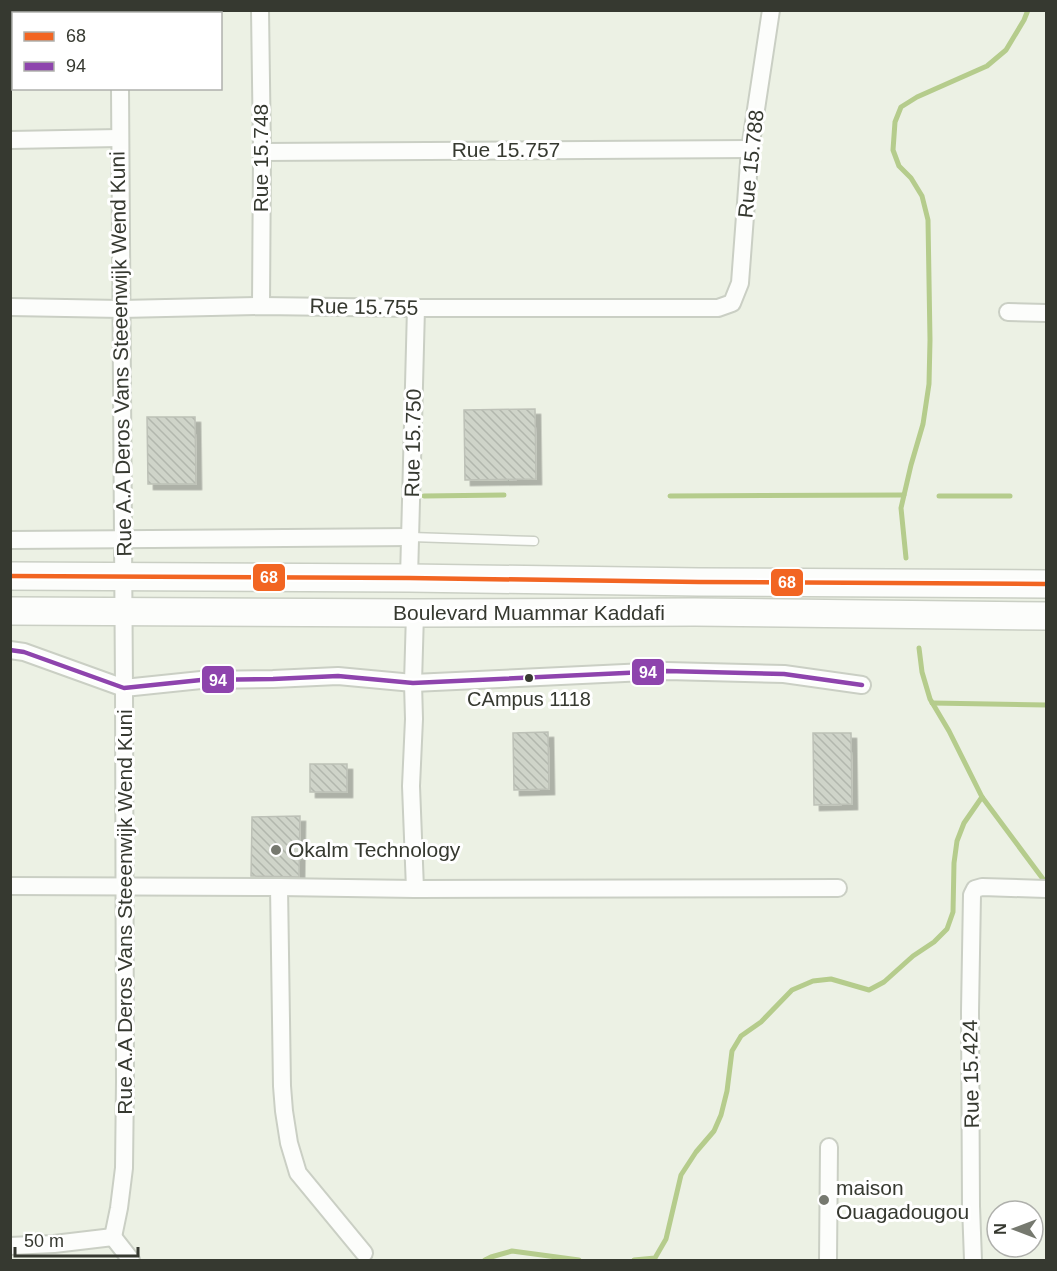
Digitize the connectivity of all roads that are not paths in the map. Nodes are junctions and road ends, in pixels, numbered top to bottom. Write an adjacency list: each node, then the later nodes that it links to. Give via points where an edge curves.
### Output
1 (183, 10): 4 (street)
2 (260, 10): 9 (street, Rue 15.748)
3 (771, 10): 8 (street, Rue 15.788)
4 (121, 12)
5 (120, 90): 6 (street, Rue A.A Deros Vans Steeenwijk Wend Kuni)
6 (119, 138): 7 (street); 14 (street, Rue A.A Deros Vans Steeenwijk Wend Kuni)
7 (10, 140)
8 (750, 148): 9 (street, Rue 15.757); 13 (street, Rue 15.788, via 740,283 732,303)
9 (262, 152): 10 (street, Rue 15.748)
10 (261, 306): 12 (street, Rue 15.755); 14 (street, Rue 15.755)
11 (10, 307): 14 (street, Rue 15.755)
12 (416, 308): 13 (street, Rue 15.755); 17 (street, Rue 15.750)
13 (718, 308)
14 (121, 309): 18 (street, Rue A.A Deros Vans Steeenwijk Wend Kuni)
15 (1008, 312): 16 (street)
16 (1047, 313)
17 (411, 537): 18 (street); 20 (lane); 23 (street, Rue 15.750)
18 (123, 538): 19 (street); 22 (street, Rue A.A Deros Vans Steeenwijk Wend Kuni)
19 (10, 540)
20 (534, 541)
21 (10, 576): 22 (main road, Boulevard Muammar Kaddafi)
22 (123, 576): 23 (main road, Boulevard Muammar Kaddafi); 25 (street, Rue A.A Deros Vans Steeenwijk Wend Kuni)
23 (410, 578): 24 (main road, Boulevard Muammar Kaddafi)
24 (1047, 584)
25 (123, 610): 26 (main road, Boulevard Muammar Kaddafi); 27 (main road, Boulevard Muammar Kaddafi); 32 (street, Rue A.A Deros Vans Steeenwijk Wend Kuni)
26 (10, 611)
27 (415, 613): 28 (main road, Boulevard Muammar Kaddafi); 30 (street)
28 (1047, 616)
29 (10, 650): 32 (street)
30 (413, 683): 31 (street, via 667,671 784,674); 32 (street, via 338,676 201,680); 37 (street)
31 (862, 685)
32 (124, 688): 34 (street, Rue A.A Deros Vans Steeenwijk Wend Kuni)
33 (10, 886): 34 (street)
34 (125, 887): 35 (street); 40 (street, Rue A.A Deros Vans Steeenwijk Wend Kuni, via 124,1168)
35 (279, 887): 37 (street); 42 (street, via 282,1086 289,1143 298,1173)
36 (838, 888): 37 (street)
37 (415, 889)
38 (1042, 889): 45 (street, Rue 15.424, via 982,887 972,895)
39 (829, 1147): 43 (street)
40 (113, 1237): 41 (street); 44 (street)
41 (10, 1246)
42 (364, 1253)
43 (824, 1257)
44 (131, 1260)
45 (973, 1260)

